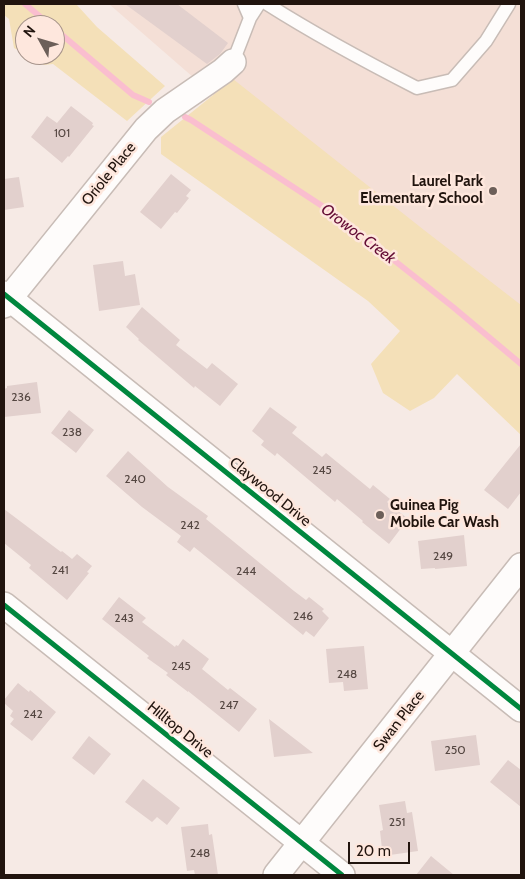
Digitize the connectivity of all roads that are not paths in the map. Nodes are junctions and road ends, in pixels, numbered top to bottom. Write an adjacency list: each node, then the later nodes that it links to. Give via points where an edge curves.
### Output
1 (244, 4): 5 (lane)
2 (259, 4): 5 (lane)
3 (267, 4): 4 (lane, via 366,63 418,88 452,80 486,41)
4 (508, 4)
5 (250, 18): 6 (lane)
6 (233, 62): 7 (street, Oriole Place, via 165,111 146,129)
7 (5, 299): 10 (street, Claywood Drive)
8 (521, 566): 10 (street, Swan Place)
9 (4, 605): 12 (street, Hilltop Drive)
10 (452, 654): 11 (street, Claywood Drive); 12 (street, Swan Place)
11 (521, 709)
12 (302, 844): 13 (street, Swan Place); 14 (street, Hilltop Drive)
13 (276, 875)
14 (342, 875)

